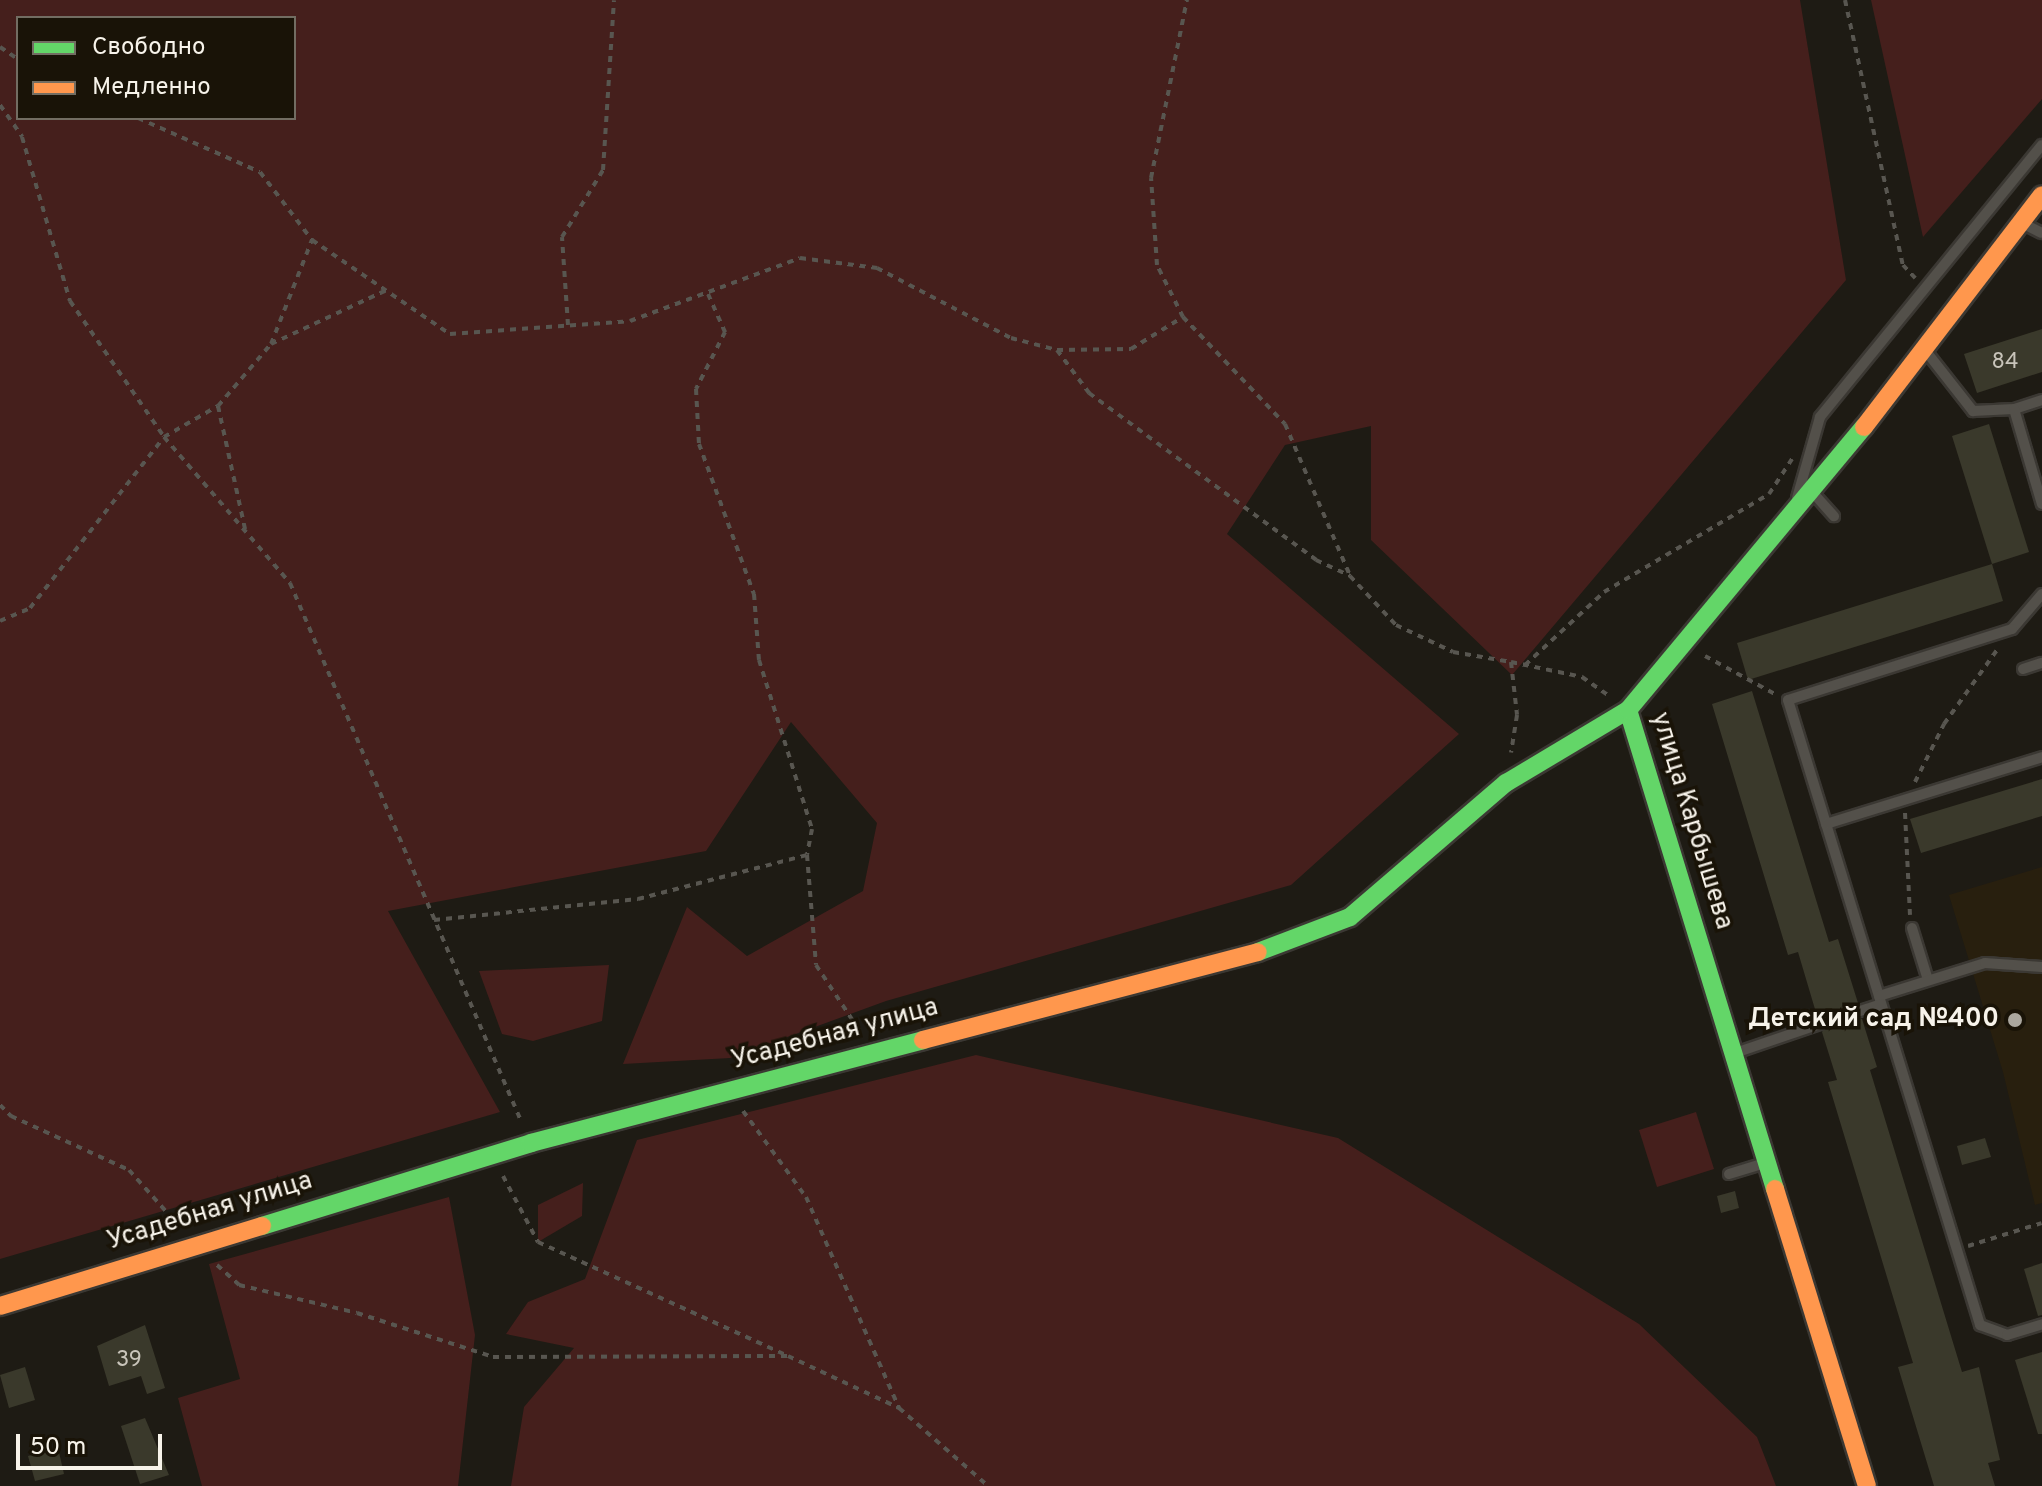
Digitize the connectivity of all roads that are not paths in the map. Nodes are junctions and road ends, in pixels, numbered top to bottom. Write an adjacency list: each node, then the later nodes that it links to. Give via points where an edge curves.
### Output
1 (2042, 145): 11 (lane, via 1820,417)
2 (2042, 195): 3 (street, улица Карбышева)
3 (2021, 222): 4 (lane); 5 (street, улица Карбышева)
4 (2042, 233)
5 (1921, 345): 7 (lane, via 1973,411); 8 (street, улица Карбышева)
6 (2042, 400): 7 (lane)
7 (2014, 409): 9 (lane)
8 (1810, 489): 10 (lane); 11 (street, улица Карбышева)
9 (2042, 504)
10 (1834, 516)
11 (1790, 523): 15 (street, улица Карбышева, via 1689,647)
12 (2042, 594): 17 (lane, via 2012,629 1788,700)
13 (2042, 663): 14 (lane)
14 (2023, 669)
15 (1628, 710): 24 (street, улица Карбышева); 27 (street, Усадебная улица, via 1506,783 1350,917 1295,942 531,1143 193,1242)
16 (2042, 757): 17 (lane)
17 (1826, 824): 21 (lane)
18 (1912, 928): 20 (lane)
19 (2042, 967): 20 (lane, via 1985,963)
20 (1928, 980): 21 (lane)
21 (1880, 1000): 22 (lane); 28 (lane, via 1980,1325 2007,1335)
22 (1860, 1011)
23 (1820, 1024): 24 (lane)
24 (1734, 1053): 25 (street, улица Карбышева)
25 (1767, 1162): 26 (lane); 29 (street, улица Карбышева)
26 (1729, 1174)
27 (0, 1306)
28 (2042, 1324)
29 (1867, 1486)

